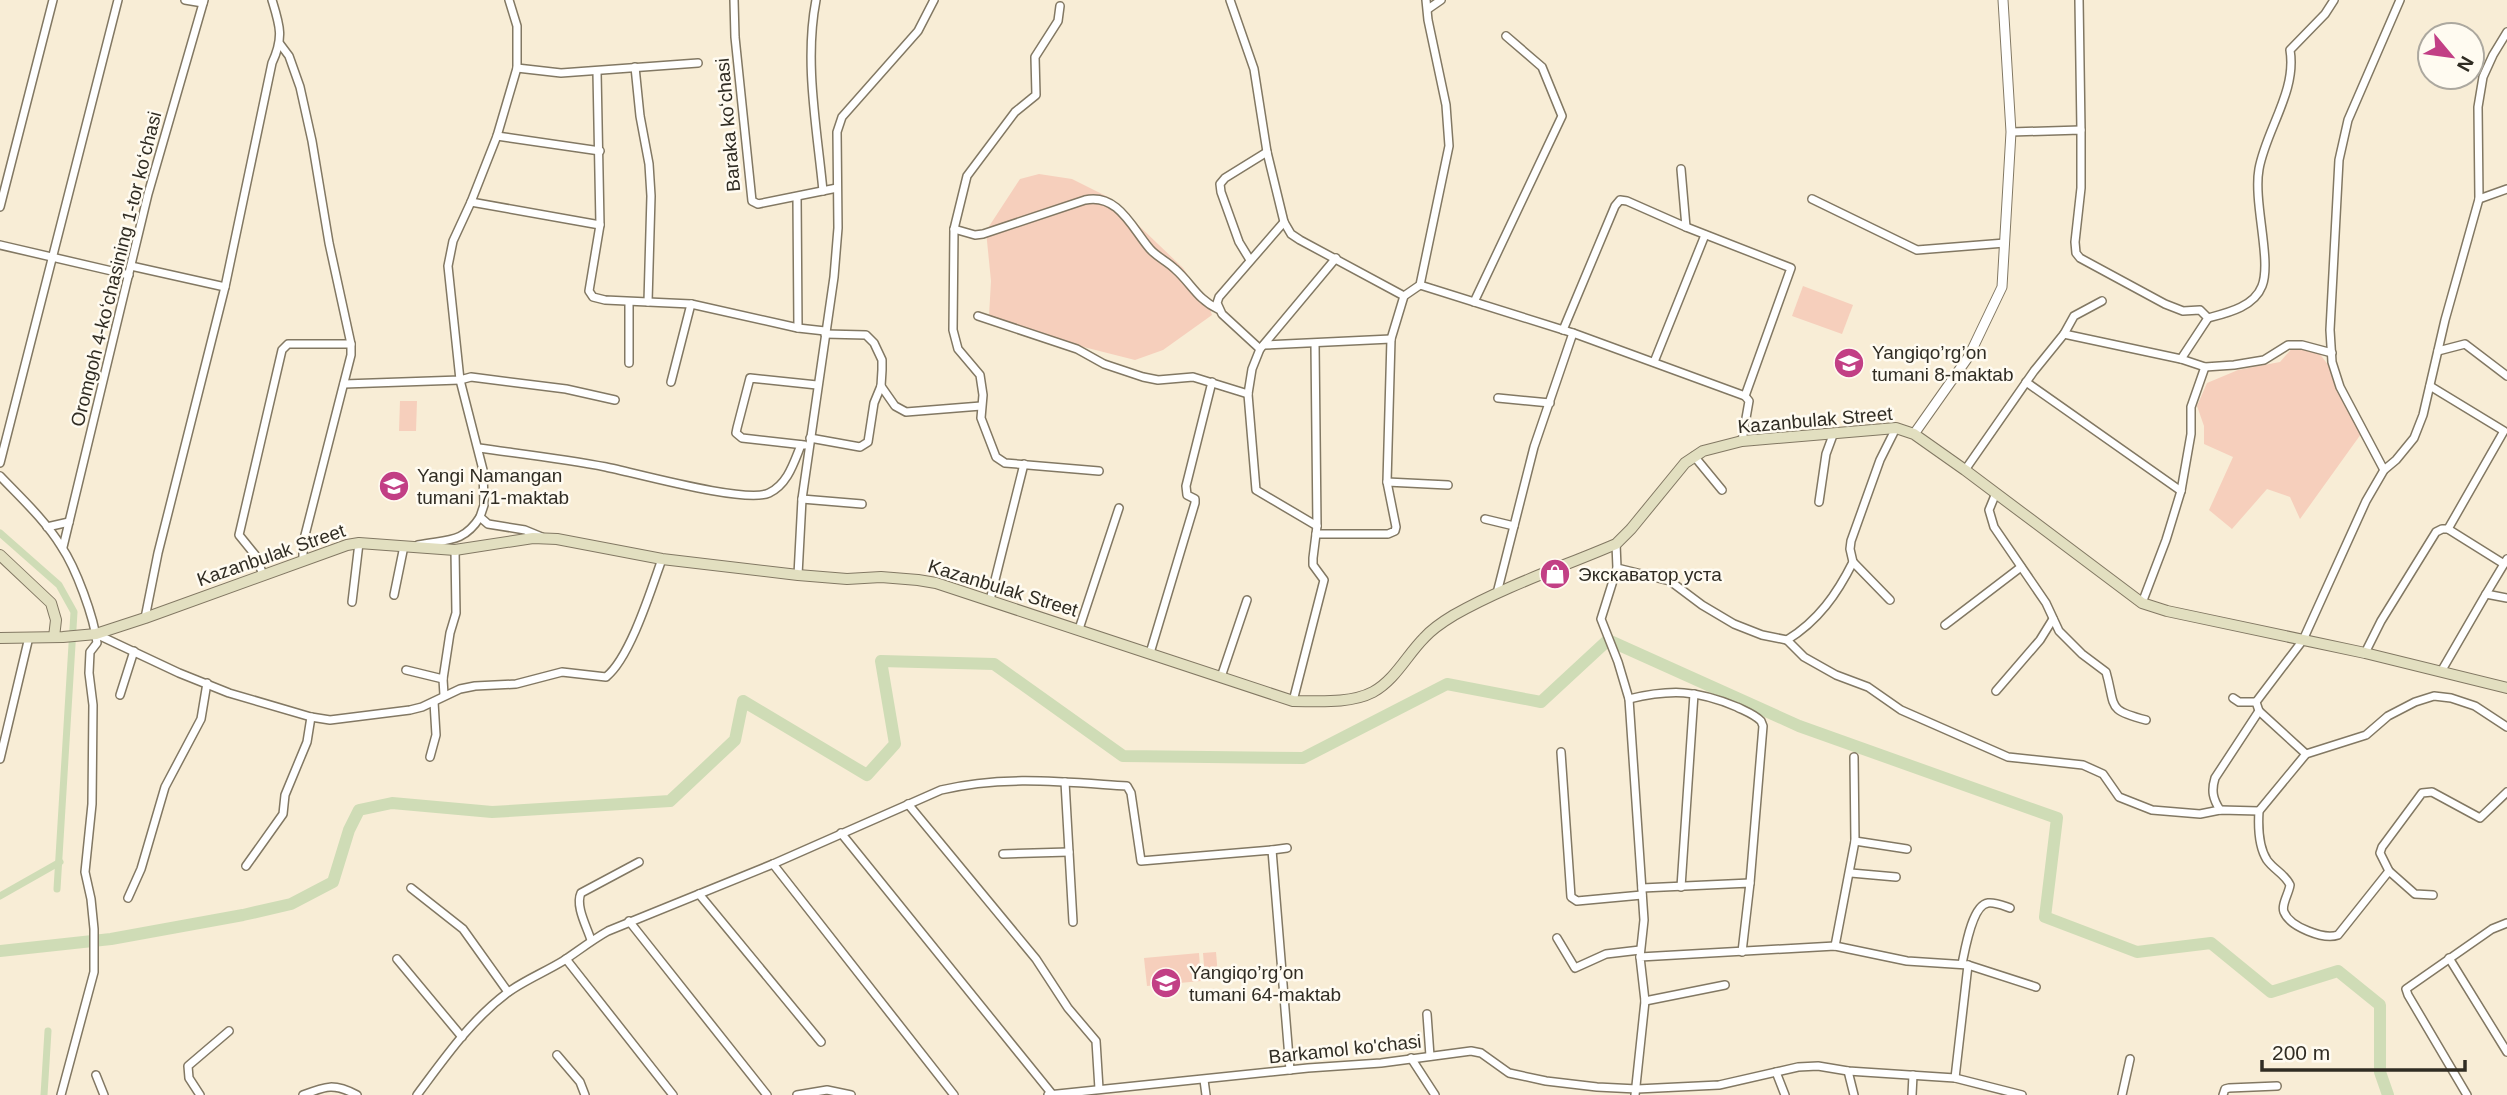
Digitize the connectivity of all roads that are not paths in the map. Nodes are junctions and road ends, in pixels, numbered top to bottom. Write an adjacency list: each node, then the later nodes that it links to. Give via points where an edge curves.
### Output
1 (53, 0): 39 (street)
2 (118, 0): 47 (street)
3 (185, 0): 16 (street)
4 (272, 0): 21 (street)
5 (509, 0): 24 (street, via 517,26)
6 (734, 0): 35 (street, Baraka koʻchasi, via 750,197 755,204)
7 (816, 0): 34 (street, via 811,65)
8 (934, 0): 32 (street, via 918,31 842,117 837,132)
9 (1230, 0): 30 (street, via 1254,69)
10 (1426, 0): 18 (street)
11 (1441, 0): 18 (street)
12 (2003, 0): 27 (street)
13 (2079, 0): 26 (street)
14 (2334, 0): 62 (street, via 2290,50 2289,76 2259,169 2263,286 2246,304)
15 (2400, 0): 73 (street, via 2352,111 2339,160)
16 (204, 2): 50 (street, Oromgoh 4-koʻchasining 1-tor koʻchasi)
17 (1060, 6): 43 (street, via 1056,24 1035,57 1036,95 1015,112 967,176)
18 (1427, 9): 52 (street, via 1446,105 1449,146)
19 (2507, 32): 37 (street, via 2483,77 2478,107)
20 (1506, 36): 58 (street, via 1542,67 1562,116)
21 (280, 44): 53 (street, via 272,63); 69 (street, via 289,56 312,141)
22 (698, 63): 23 (street, Baraka koʻchasi)
23 (635, 67): 25 (street, Baraka koʻchasi); 57 (street, via 651,185)
24 (517, 68): 25 (street, Baraka koʻchasi); 28 (street)
25 (597, 72): 29 (street)
26 (2081, 130): 27 (street); 62 (street, via 2076,253 2165,304 2183,312 2200,310)
27 (2011, 132): 45 (street)
28 (497, 136): 29 (street); 38 (street)
29 (600, 151): 41 (street)
30 (1267, 152): 40 (street); 49 (street, via 1220,184 1239,242)
31 (1681, 169): 42 (street)
32 (837, 188): 34 (street, Baraka koʻchasi); 65 (street, via 834,277)
33 (2507, 189): 37 (street)
34 (823, 191): 35 (street, Baraka koʻchasi)
35 (797, 197): 63 (street)
36 (1812, 199): 45 (street, via 1917,250)
37 (2479, 199): 72 (street)
38 (471, 202): 41 (street); 79 (street, via 453,241 448,266)
39 (0, 207)
40 (1284, 222): 48 (street, via 1291,234); 49 (street)
41 (600, 225): 56 (street, via 589,291 597,299)
42 (1686, 227): 44 (street); 64 (street, via 1620,200)
43 (954, 229): 60 (street, via 983,234 1085,200 1101,199 1125,215 1151,251 1175,269 1200,299); 92 (street, via 955,341 980,375)
44 (1706, 235): 75 (street); 88 (street, via 1791,268)
45 (2005, 243): 94 (street, via 2000,295 1969,356)
46 (0, 245): 47 (street)
47 (51, 257): 51 (street); 100 (street)
48 (1336, 258): 54 (street); 71 (street)
49 (1250, 260): 60 (street, via 1219,297)
50 (131, 266): 51 (street, Oromgoh 4-koʻchasining 1-tor koʻchasi); 53 (street)
51 (129, 275): 117 (street, Oromgoh 4-koʻchasining 1-tor koʻchasi)
52 (1420, 285): 54 (street); 58 (street)
53 (225, 287): 146 (street)
54 (1404, 296): 68 (street)
55 (2102, 301): 67 (street, via 2074,316)
56 (629, 302): 57 (street); 76 (street)
57 (648, 302): 59 (street)
58 (1474, 302): 64 (street)
59 (691, 304): 63 (street); 80 (street)
60 (1218, 309): 71 (street)
61 (978, 316): 81 (street, via 1143,377 1193,377)
62 (2208, 318): 74 (street)
63 (798, 328): 65 (street)
64 (1563, 330): 66 (street)
65 (825, 333): 84 (street); 85 (street, via 871,338 882,360)
66 (1573, 333): 75 (street); 91 (street)
67 (2064, 334): 74 (street); 82 (street)
68 (1391, 339): 70 (street); 106 (street)
69 (351, 344): 83 (street); 135 (street, via 288,344 282,350 239,535 256,556)
70 (1315, 344): 71 (street); 121 (street)
71 (1262, 347): 87 (street)
72 (2438, 351): 78 (street, via 2465,344); 86 (street)
73 (2332, 353): 77 (street, via 2288,345 2264,360); 103 (street, via 2340,387)
74 (2181, 359): 77 (street)
75 (1654, 362): 88 (street)
76 (629, 363)
77 (2205, 367): 109 (street, via 2191,407)
78 (2507, 376)
79 (460, 380): 83 (street); 90 (street, via 471,377 535,384); 98 (street)
80 (671, 382)
81 (1212, 382): 87 (street); 157 (street, via 1186,486 1195,503)
82 (2026, 382): 102 (street); 109 (street)
83 (344, 384): 130 (street, via 303,543)
84 (817, 385): 97 (street); 97 (street, via 750,377 737,428 738,436)
85 (881, 386): 92 (street, via 895,406 906,412); 97 (street, via 864,446)
86 (2430, 386): 103 (street, via 2414,438); 120 (street, via 2504,431)
87 (1248, 394): 121 (street, via 1256,490)
88 (1745, 396): 96 (street, via 1749,401)
89 (1498, 398): 91 (street)
90 (615, 400)
91 (1550, 403): 118 (street)
92 (981, 407): 101 (street, via 996,457 1005,463)
93 (1896, 428): 94 (main road, Kazanbulak Street); 95 (main road, Kazanbulak Street); 131 (street, via 1851,541)
94 (1914, 434): 102 (main road, Kazanbulak Street)
95 (1833, 435): 96 (main road, Kazanbulak Street); 112 (street)
96 (1742, 441): 99 (main road, Kazanbulak Street)
97 (806, 443): 98 (street, via 780,484 766,494 755,495); 111 (street)
98 (479, 448): 115 (street, via 484,495)
99 (1694, 456): 108 (street); 124 (main road, Kazanbulak Street)
100 (0, 463)
101 (1024, 464): 104 (street); 141 (street)
102 (1965, 470): 110 (main road, Kazanbulak Street)
103 (2384, 470): 155 (street)
104 (1099, 471)
105 (0, 476): 119 (street)
106 (1387, 482): 107 (street); 121 (street, via 1396,527 1391,533)
107 (1448, 485)
108 (1722, 490)
109 (2181, 491): 145 (street)
110 (1996, 493): 134 (street, via 1989,510 1994,527); 145 (main road, Kazanbulak Street)
111 (802, 499): 113 (street); 136 (street)
112 (1819, 502)
113 (862, 504)
114 (1119, 508): 149 (street)
115 (480, 517): 122 (street, via 488,524); 125 (street, via 459,538)
116 (1485, 519): 118 (street)
117 (69, 522): 119 (street); 126 (street, Oromgoh 4-koʻchasining 1-tor koʻchasi)
118 (1514, 526): 137 (street)
119 (47, 527): 126 (street)
120 (2448, 529): 132 (street); 158 (street, via 2436,532)
121 (1317, 530): 171 (street, via 1313,565 1324,584)
122 (546, 538): 127 (main road, Kazanbulak Street); 129 (main road, Kazanbulak Street)
123 (359, 543): 125 (main road, Kazanbulak Street); 130 (main road, Kazanbulak Street); 144 (street)
124 (1616, 544): 133 (street); 137 (main road, Kazanbulak Street)
125 (408, 546): 127 (main road, Kazanbulak Street); 139 (street)
126 (63, 547): 150 (street, via 87,604)
127 (455, 550): 162 (street, via 456,613)
128 (0, 555): 152 (main road, via 51,603)
129 (662, 559): 136 (main road, Kazanbulak Street); 168 (street, via 631,638 606,677 562,672)
130 (303, 560): 135 (main road, Kazanbulak Street)
131 (1853, 562): 143 (street); 154 (street, via 1834,596 1806,628)
132 (2506, 562): 138 (street)
133 (1618, 568): 154 (street, via 1670,581 1734,624); 170 (street, via 1601,619)
134 (2021, 568): 147 (street); 148 (street)
135 (263, 575): 146 (main road, Kazanbulak Street)
136 (798, 575): 141 (main road, Kazanbulak Street, via 918,580)
137 (1497, 593): 171 (main road, Kazanbulak Street, via 1425,636 1391,678 1373,692 1354,698)
138 (2486, 594): 140 (street); 160 (street)
139 (394, 595)
140 (2507, 598)
141 (990, 600): 149 (main road, Kazanbulak Street)
142 (1247, 600): 161 (street)
143 (1890, 600)
144 (352, 602)
145 (2142, 603): 155 (main road)
146 (145, 618): 150 (main road, Kazanbulak Street)
147 (2053, 619): 165 (street); 176 (street, via 2059,631 2106,672 2115,708)
148 (1945, 625)
149 (1079, 629): 157 (main road, Kazanbulak Street)
150 (92, 635): 152 (main road, Kazanbulak Street); 156 (street); 247 (street, via 97,643 90,652 92,804 85,872 94,929 94,972)
151 (29, 637): 152 (main road, Kazanbulak Street); 153 (main road, Kazanbulak Street); 182 (street)
152 (58, 637)
153 (0, 638)
154 (1787, 640): 186 (street, via 1804,657 1868,687 1901,710 2008,757 2095,769 2119,797 2152,810 2200,814)
155 (2303, 640): 158 (main road); 173 (street)
156 (134, 651): 163 (street); 167 (street)
157 (1150, 653): 161 (main road, Kazanbulak Street)
158 (2365, 653): 160 (main road)
159 (407, 670): 162 (street)
160 (2442, 670): 164 (main road)
161 (1221, 677): 171 (main road, Kazanbulak Street)
162 (443, 679): 168 (street)
163 (207, 683): 175 (street); 207 (street, via 201,719 165,787)
164 (2507, 688)
165 (1996, 691)
166 (1694, 694): 170 (street, via 1661,693); 201 (street, via 1712,696 1756,716 1763,726); 202 (street)
167 (120, 695)
168 (444, 695): 172 (street)
169 (2232, 698): 173 (street)
170 (1629, 699): 204 (street)
171 (1293, 701)
172 (434, 702): 175 (street, via 410,710 330,720); 180 (street, via 436,735)
173 (2256, 702): 174 (street)
174 (2259, 711): 179 (street); 186 (street, via 2215,778 2212,788)
175 (311, 717): 197 (street, via 283,814)
176 (2146, 720)
177 (2507, 727): 179 (street, via 2475,706 2434,696 2388,716 2366,735)
178 (1561, 752): 204 (street, via 1571,897 1577,901)
179 (2306, 754): 187 (street)
180 (430, 757)
181 (1854, 757): 189 (street)
182 (0, 759)
183 (1065, 782): 185 (street, via 970,783); 192 (street, via 1128,788 1141,861); 193 (street)
184 (2507, 792): 198 (street, via 2480,818 2431,792 2422,793 2382,847 2380,853)
185 (908, 804): 188 (street); 243 (street, via 1096,1041)
186 (2220, 810): 187 (street)
187 (2259, 811): 198 (street, via 2259,842 2267,860 2290,885 2283,909 2307,931 2338,935)
188 (841, 833): 196 (street); 259 (street)
189 (1855, 841): 191 (street); 199 (street)
190 (1287, 848): 192 (street)
191 (1907, 849)
192 (1272, 850): 234 (street)
193 (1069, 852): 194 (street); 210 (street)
194 (1003, 854)
195 (639, 862): 213 (street, via 581,893 579,904)
196 (773, 864): 205 (street); 258 (street)
197 (246, 866)
198 (2389, 872): 206 (street, via 2415,894)
199 (1851, 873): 200 (street); 214 (street)
200 (1896, 877)
201 (1750, 883): 202 (street); 215 (street)
202 (1681, 887): 204 (street)
203 (411, 888): 223 (street, via 463,929)
204 (1642, 892): 216 (street)
205 (699, 894): 209 (street); 228 (street)
206 (2433, 895)
207 (128, 898)
208 (2010, 908): 220 (street, via 1992,903 1980,907 1970,928)
209 (629, 921): 213 (street); 255 (street)
210 (1073, 922)
211 (2507, 923): 217 (street)
212 (1558, 938): 216 (street, via 1575,968 1606,954)
213 (591, 940): 218 (street)
214 (1835, 946): 215 (street); 220 (street, via 1907,961)
215 (1742, 952): 216 (street)
216 (1640, 953): 224 (street)
217 (2449, 958): 229 (street); 269 (street, via 2406,991)
218 (566, 959): 223 (street); 254 (street)
219 (397, 960): 227 (street)
220 (1965, 965): 222 (street); 239 (street)
221 (1725, 985): 224 (street)
222 (2036, 987)
223 (508, 992): 227 (street)
224 (1645, 1001): 245 (street)
225 (1427, 1013): 231 (street)
226 (229, 1031): 249 (street, via 188,1066 189,1078)
227 (462, 1037): 252 (street)
228 (821, 1042)
229 (2507, 1052)
230 (557, 1055): 253 (street)
231 (1430, 1056): 232 (street, Barkamol ko'chasi); 245 (street, Barkamol ko'chasi, via 1471,1051 1509,1073)
232 (1411, 1058): 234 (street, Barkamol ko'chasi); 261 (street)
233 (2130, 1059): 267 (street)
234 (1290, 1070): 240 (street, Barkamol ko'chasi)
235 (1848, 1071): 236 (street, Barkamol ko'chasi, via 1818,1066); 238 (street, Barkamol ko'chasi); 264 (street)
236 (1776, 1072): 241 (street, Barkamol ko'chasi); 263 (street)
237 (96, 1075): 248 (street)
238 (1913, 1075): 239 (street, Barkamol ko'chasi); 265 (street)
239 (1955, 1078): 266 (street, Barkamol ko'chasi)
240 (1203, 1080): 243 (street, Barkamol ko'chasi); 260 (street)
241 (1718, 1085): 245 (street, Barkamol ko'chasi); 262 (street)
242 (2277, 1086): 268 (street, via 2229,1088)
243 (1099, 1089): 246 (street, Barkamol ko'chasi)
244 (828, 1092): 256 (street); 257 (street)
245 (1636, 1092)
246 (1087, 1093): 259 (street, Barkamol ko'chasi)
247 (61, 1095)
248 (104, 1095)
249 (200, 1095)
250 (303, 1095): 251 (street, via 334,1086)
251 (356, 1095)
252 (417, 1095)
253 (585, 1095)
254 (673, 1095)
255 (767, 1095)
256 (797, 1095)
257 (851, 1095)
258 (954, 1095)
259 (1050, 1095)
260 (1206, 1095)
261 (1435, 1095)
262 (1719, 1095)
263 (1784, 1095)
264 (1854, 1095)
265 (1912, 1095)
266 (2022, 1095)
267 (2122, 1095)
268 (2223, 1095)
269 (2467, 1095)

